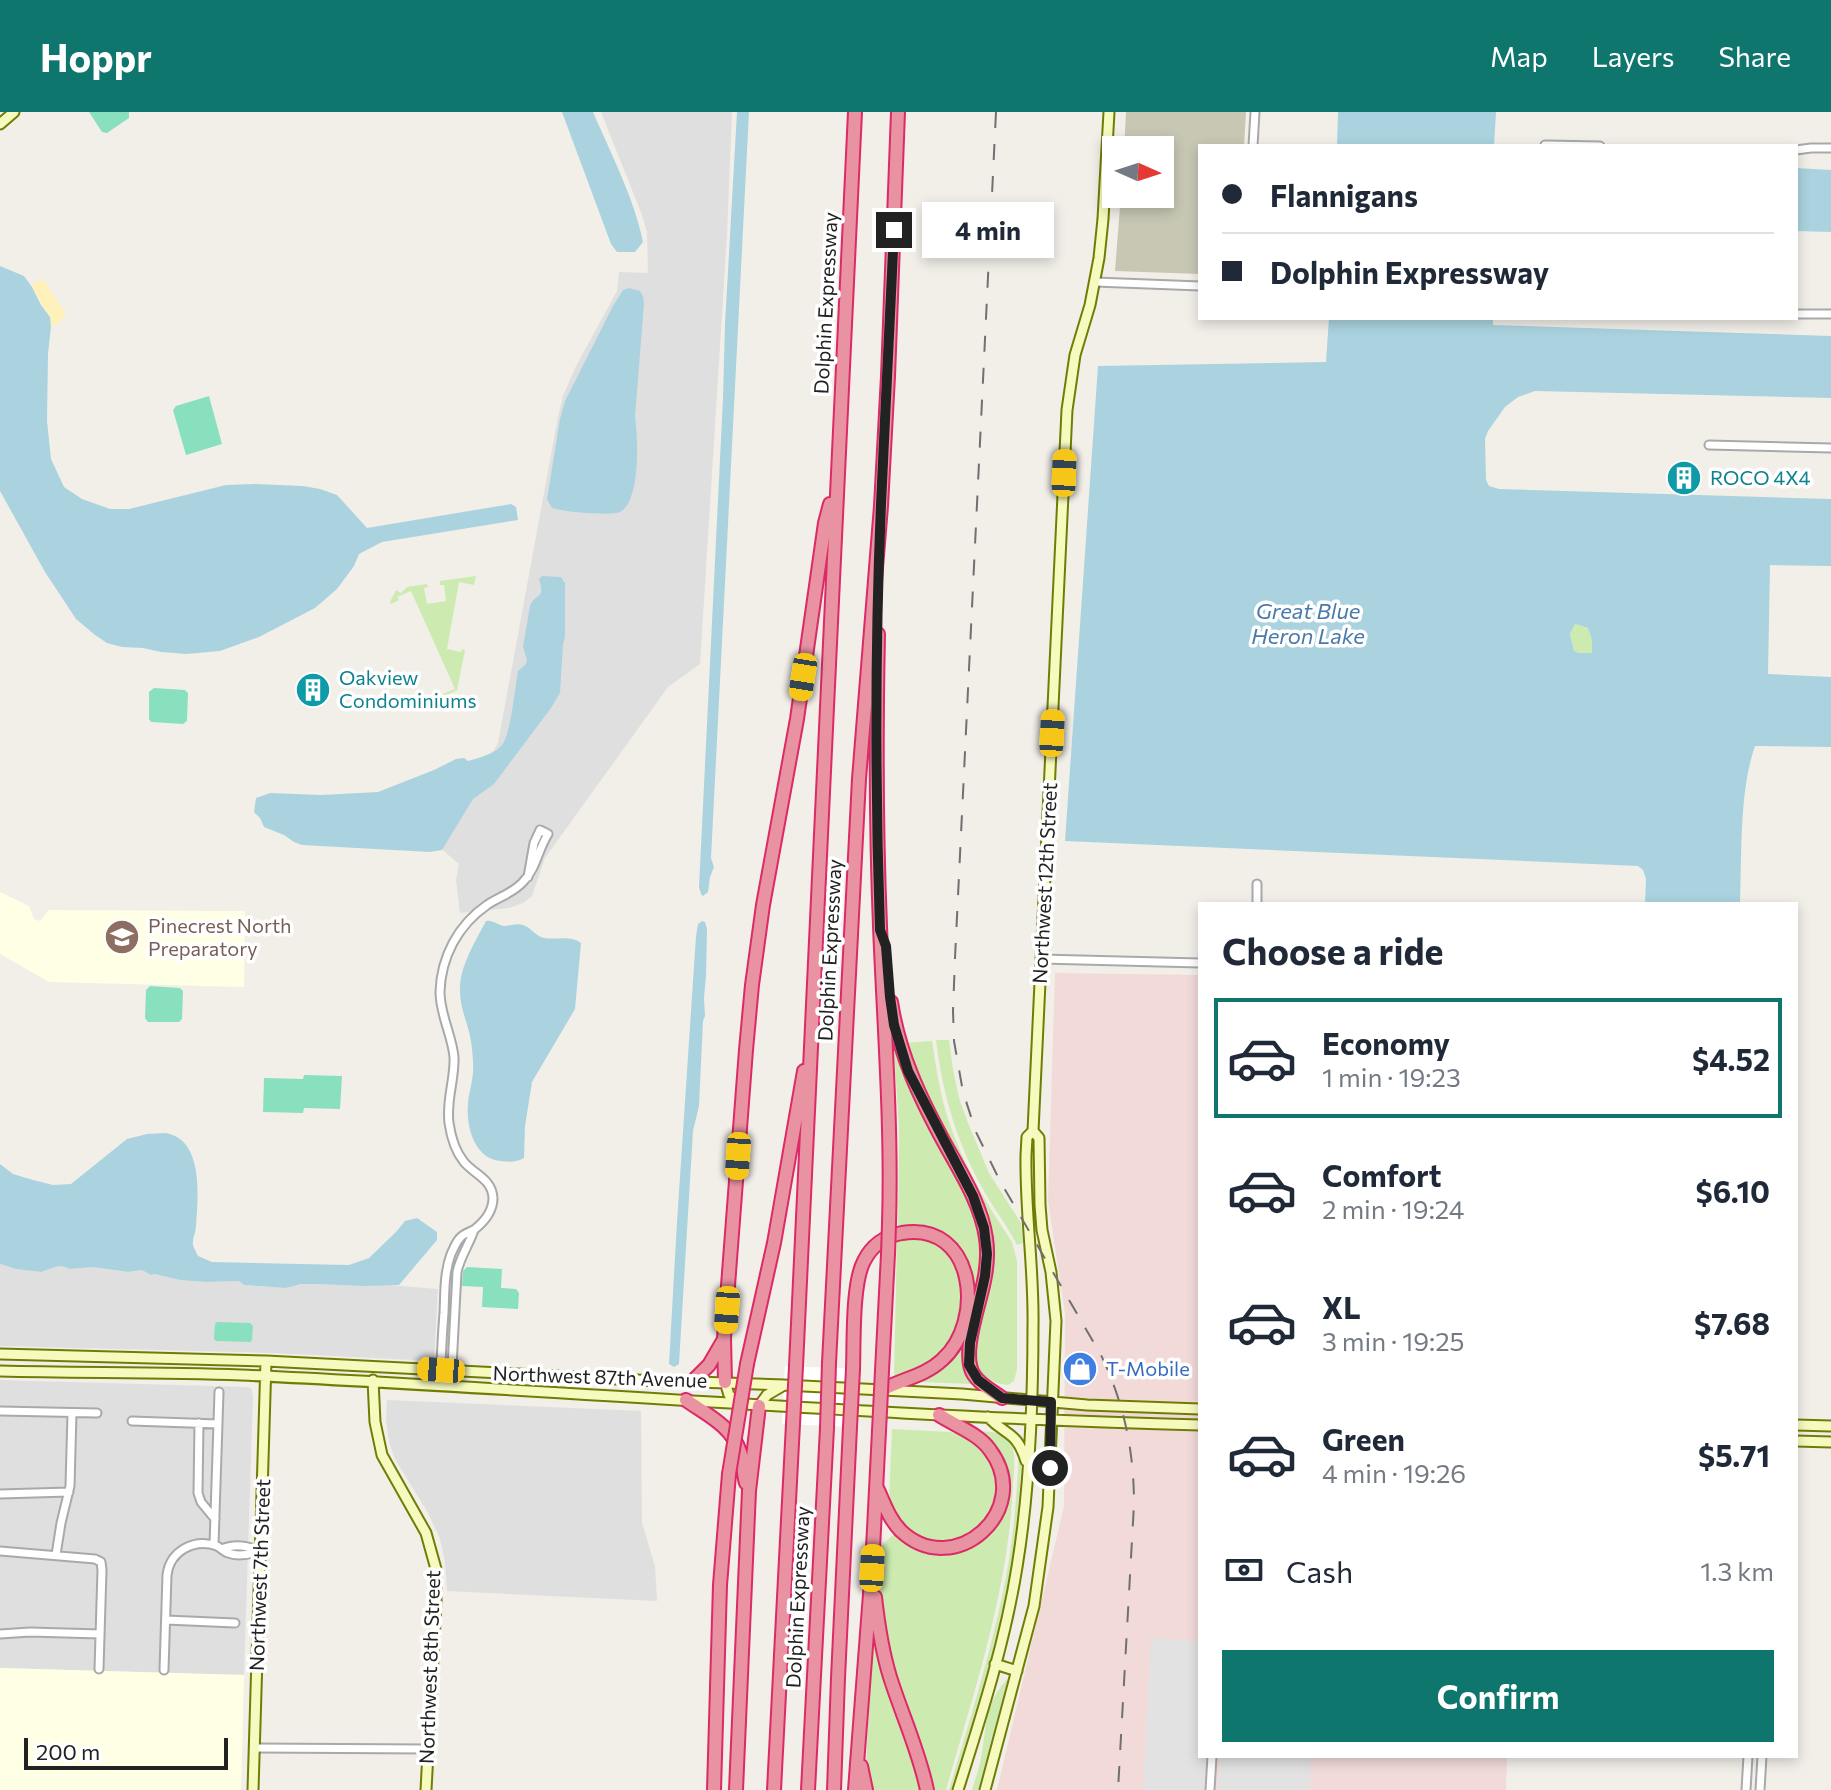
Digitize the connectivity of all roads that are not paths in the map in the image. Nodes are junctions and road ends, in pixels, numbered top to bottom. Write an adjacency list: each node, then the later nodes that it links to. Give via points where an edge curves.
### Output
1 (14, 112): 6 (main road)
2 (855, 112): 16 (highway, Dolphin Expressway)
3 (898, 112): 17 (highway, Dolphin Expressway)
4 (1109, 112): 10 (main road, Northwest 12th Street)
5 (1255, 112): 7 (street)
6 (2, 120)
7 (1253, 144)
8 (1831, 148): 9 (street)
9 (1798, 150)
10 (1095, 282): 11 (street); 22 (main road, Northwest 12th Street, via 1067,410)
11 (1198, 286)
12 (1798, 314): 13 (street)
13 (1831, 314)
14 (1709, 445): 15 (street)
15 (1831, 448)
16 (837, 481): 24 (highway, Dolphin Expressway); 26 (highway, via 825,523 752,985)
17 (881, 506): 21 (highway, via 876,749); 93 (highway, Dolphin Expressway, bridge, via 859,779)
18 (544, 832): 30 (street, via 528,877 465,925 441,977 441,1010 453,1055 450,1134 461,1158 486,1180 492,1194 492,1209 460,1259)
19 (1257, 884): 20 (street)
20 (1257, 902)
21 (880, 930): 40 (highway, via 894,1025 908,1071 973,1196 984,1228 985,1276 968,1358 975,1377); 63 (highway, bridge, via 890,1131)
22 (1041, 959): 23 (street); 25 (main road, Northwest 12th Street)
23 (1198, 963)
24 (813, 1029): 90 (highway, bridge, via 729,1474); 92 (highway, Dolphin Expressway, bridge)
25 (1033, 1131): 42 (main road, Northwest 12th Street, via 1027,1137 1026,1168 1033,1289); 43 (main road, Northwest 12th Street, via 1039,1138 1041,1217 1056,1308)
26 (724, 1338): 33 (highway); 34 (highway)
27 (2, 1354): 28 (main road, Northwest 87th Avenue); 31 (main road)
28 (266, 1361): 29 (main road, Northwest 87th Avenue); 32 (main road, Northwest 7th Street)
29 (372, 1366): 30 (main road, Northwest 87th Avenue); 35 (main road, Northwest 8th Street)
30 (446, 1370): 33 (main road, Northwest 87th Avenue); 37 (street)
31 (2, 1371): 32 (main road, Northwest 87th Avenue)
32 (266, 1377): 35 (main road, Northwest 87th Avenue); 70 (main road, Northwest 7th Street)
33 (692, 1382): 34 (main road, Northwest 87th Avenue)
34 (725, 1382): 36 (main road, Northwest 87th Avenue); 44 (main road, via 729,1395)
35 (373, 1383): 37 (main road, Northwest 87th Avenue); 84 (main road, Northwest 8th Street, via 382,1455 426,1533 436,1569)
36 (784, 1385): 38 (main road, Northwest 87th Avenue); 45 (main road)
37 (446, 1386): 41 (main road, Northwest 87th Avenue)
38 (882, 1390): 40 (main road, Northwest 87th Avenue); 81 (highway, bridge, via 938,1364 963,1330 968,1282 957,1255 923,1233 884,1239 867,1255 858,1276)
39 (219, 1392): 56 (street)
40 (1002, 1398): 42 (main road, Northwest 87th Avenue)
41 (686, 1400): 44 (main road, Northwest 87th Avenue); 64 (highway, via 734,1438)
42 (1031, 1401): 43 (main road, Northwest 87th Avenue); 52 (main road, Northwest 12th Street)
43 (1051, 1402): 46 (main road, Northwest 87th Avenue); 53 (main road, Northwest 12th Street)
44 (744, 1405): 45 (main road, Northwest 87th Avenue)
45 (759, 1406): 50 (main road, Northwest 87th Avenue); 64 (highway)
46 (1198, 1409)
47 (0, 1411): 48 (street)
48 (72, 1413): 49 (street); 65 (street)
49 (97, 1413)
50 (939, 1415): 51 (main road, Northwest 87th Avenue); 63 (highway, via 982,1440 1000,1465 1002,1498 987,1528 953,1547 921,1543 894,1523)
51 (988, 1417): 52 (main road, Northwest 87th Avenue); 62 (main road, via 1017,1441)
52 (1031, 1419): 53 (main road, Northwest 87th Avenue); 62 (main road, Northwest 12th Street)
53 (1052, 1420): 57 (main road, Northwest 87th Avenue); 80 (main road, Northwest 12th Street, via 1042,1553)
54 (132, 1421): 55 (street)
55 (199, 1423): 56 (street); 67 (street, via 198,1493)
56 (218, 1424): 67 (street)
57 (1198, 1425)
58 (1798, 1425): 59 (main road)
59 (1831, 1426)
60 (1798, 1441): 61 (main road)
61 (1831, 1442)
62 (1028, 1467): 77 (main road, Northwest 12th Street, via 1017,1567)
63 (876, 1485): 72 (highway)
64 (749, 1491): 91 (highway)
65 (69, 1492): 66 (street); 71 (street)
66 (0, 1494)
67 (215, 1519): 68 (street)
68 (214, 1545): 70 (street); 73 (street, via 190,1545 170,1562)
69 (0, 1551): 71 (street)
70 (260, 1551): 83 (main road, Northwest 7th Street)
71 (56, 1555): 76 (street, via 101,1562)
72 (872, 1568): 82 (highway); 98 (highway, via 889,1673)
73 (166, 1620): 74 (street); 79 (street)
74 (235, 1623)
75 (0, 1634): 76 (street)
76 (100, 1634): 78 (street)
77 (995, 1664): 80 (main road); 99 (main road, Northwest 12th Street)
78 (99, 1669)
79 (164, 1670)
80 (1017, 1671): 100 (main road, Northwest 12th Street)
81 (838, 1678): 94 (highway); 95 (highway)
82 (859, 1737): 96 (highway); 97 (highway)
83 (254, 1748): 84 (street); 88 (main road, Northwest 7th Street)
84 (428, 1749): 89 (main road, Northwest 8th Street)
85 (1212, 1758): 101 (street)
86 (1748, 1758): 102 (street)
87 (1762, 1758): 103 (street)
88 (253, 1790)
89 (426, 1790)
90 (714, 1790)
91 (736, 1790)
92 (771, 1790)
93 (810, 1790)
94 (834, 1790)
95 (842, 1790)
96 (855, 1790)
97 (866, 1790)
98 (927, 1790)
99 (958, 1790)
100 (985, 1790)
101 (1210, 1790)
102 (1746, 1790)
103 (1760, 1790)

